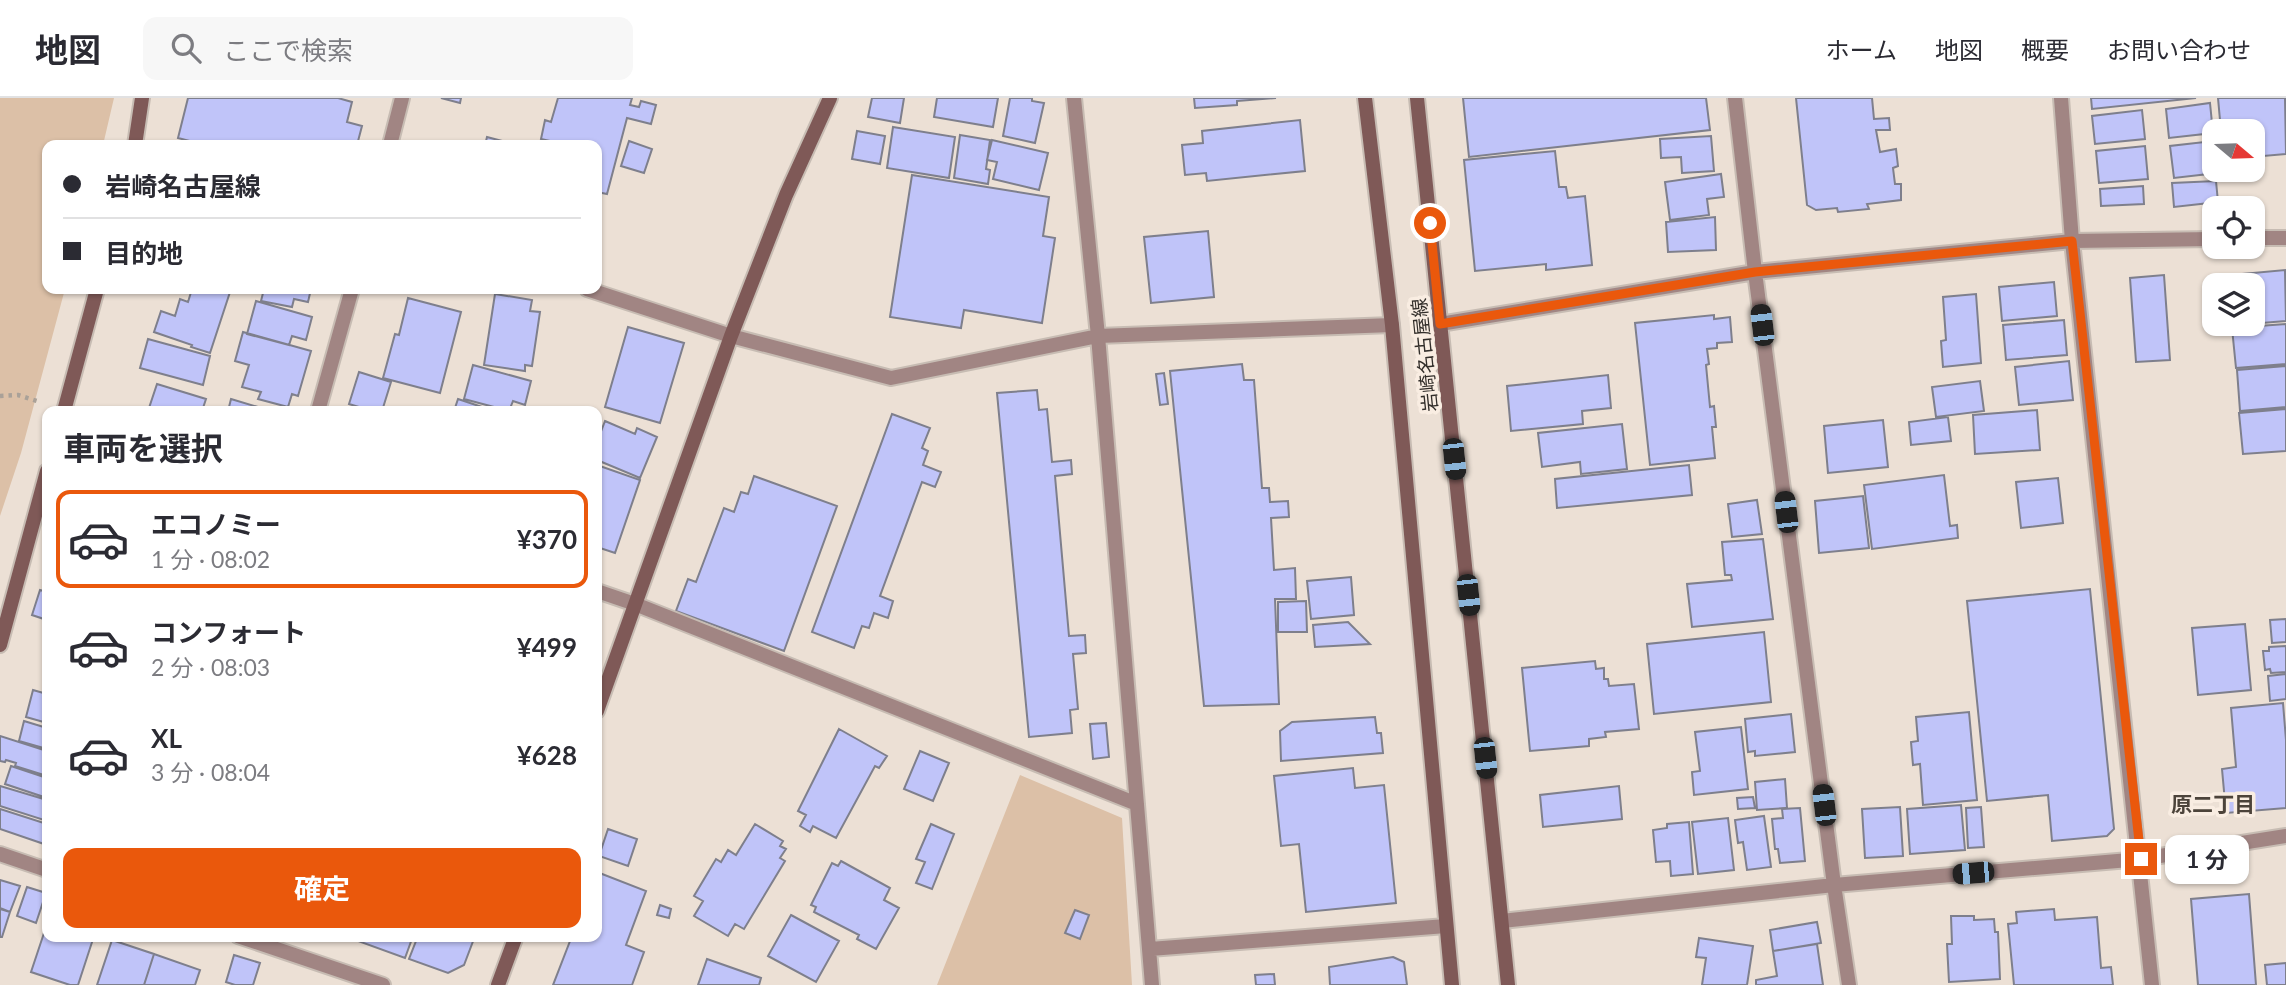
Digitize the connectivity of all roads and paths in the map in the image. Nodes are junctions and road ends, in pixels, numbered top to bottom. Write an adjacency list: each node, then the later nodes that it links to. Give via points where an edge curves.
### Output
1 (142, 98): 9 (main road)
2 (402, 98): 10 (street)
3 (830, 98): 21 (main road)
4 (1074, 98): 22 (street)
5 (1365, 98): 19 (main road, 岩崎名古屋線)
6 (1417, 98): 20 (main road, 岩崎名古屋線)
7 (1735, 98): 15 (street)
8 (2061, 98): 14 (street)
9 (136, 140)
10 (391, 140)
11 (2265, 238): 12 (street)
12 (2286, 238)
13 (2202, 239): 14 (street)
14 (2072, 241): 15 (street); 35 (street)
15 (1755, 272): 20 (street); 37 (street)
16 (96, 294): 25 (main road)
17 (351, 294): 26 (street)
18 (602, 294): 21 (street)
19 (1392, 324): 22 (street); 39 (main road, 岩崎名古屋線)
20 (1440, 324): 38 (main road, 岩崎名古屋線)
21 (731, 336): 22 (street, via 891,378); 29 (main road)
22 (1098, 336): 32 (street)
23 (0, 396): 24 (path, via 18,395)
24 (52, 406)
25 (65, 406)
26 (319, 406)
27 (42, 490): 30 (main road)
28 (602, 593): 29 (street)
29 (635, 604): 31 (main road); 32 (street)
30 (0, 645)
31 (602, 697)
32 (1137, 804): 42 (street)
33 (2286, 836): 35 (street)
34 (0, 854): 36 (street)
35 (2141, 859): 37 (street); 49 (street)
36 (42, 868)
37 (1834, 885): 38 (street); 48 (street)
38 (1502, 921): 47 (main road, 岩崎名古屋線)
39 (1446, 926): 42 (street); 46 (main road, 岩崎名古屋線)
40 (256, 942): 43 (street)
41 (514, 942): 44 (main road)
42 (1150, 949): 45 (street)
43 (383, 985)
44 (498, 985)
45 (1153, 985)
46 (1451, 985)
47 (1508, 985)
48 (1849, 985)
49 (2152, 985)

